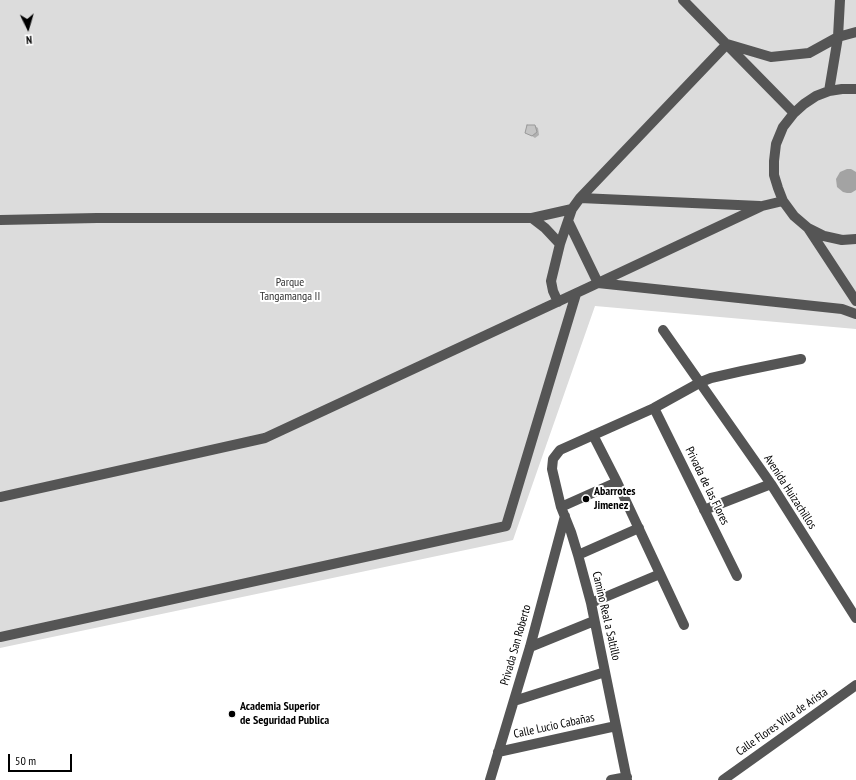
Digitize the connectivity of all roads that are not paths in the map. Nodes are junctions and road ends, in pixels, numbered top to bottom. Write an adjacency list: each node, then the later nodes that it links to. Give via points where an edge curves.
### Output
1 (683, 0): 5 (street)
2 (840, 0): 4 (street)
3 (856, 32): 4 (street)
4 (838, 37): 5 (street, via 809,53 771,57); 7 (street)
5 (727, 44): 8 (street); 9 (street)
6 (856, 89): 7 (street)
7 (829, 91): 8 (street, via 816,96)
8 (794, 113): 10 (street, via 783,127 776,144 774,175)
9 (580, 198): 11 (street); 12 (street)
10 (783, 201): 11 (street); 16 (street, via 794,216)
11 (762, 206): 19 (street)
12 (572, 209): 13 (street); 15 (street)
13 (532, 218): 14 (street); 18 (street)
14 (0, 220)
15 (568, 221): 18 (street); 19 (street)
16 (808, 228): 17 (street, via 824,236 842,240); 21 (street)
17 (856, 239)
18 (560, 244): 22 (street, via 552,280)
19 (598, 283): 20 (street); 23 (street, via 842,309)
20 (576, 294): 22 (street); 42 (street, via 506,526)
21 (856, 301)
22 (558, 302): 31 (street, via 264,438)
23 (856, 314)
24 (663, 330): 26 (street, Avenida Huizachillos)
25 (800, 359): 26 (street)
26 (700, 382): 27 (street); 30 (street, Avenida Huizachillos)
27 (654, 408): 28 (street); 32 (street, Privada de las Flores)
28 (594, 434): 29 (street); 33 (street, Camino Real a Saltillo, via 560,450 553,459 552,469)
29 (617, 482): 33 (street); 34 (street)
30 (771, 484): 32 (street); 39 (street, Avenida Huizachillos)
31 (0, 497)
32 (704, 510): 37 (street, Privada de las Flores)
33 (563, 511): 35 (street, Camino Real a Saltillo); 43 (street, Privada San Roberto)
34 (639, 528): 35 (street); 36 (street)
35 (578, 555): 38 (street, Camino Real a Saltillo)
36 (660, 574): 38 (street); 41 (street)
37 (737, 576)
38 (591, 603): 40 (street, Camino Real a Saltillo)
39 (856, 618)
40 (594, 621): 43 (street); 44 (street, Camino Real a Saltillo)
41 (684, 625)
42 (0, 637)
43 (530, 647): 46 (street, Privada San Roberto)
44 (605, 672): 46 (street); 47 (street, Camino Real a Saltillo)
45 (856, 685): 52 (street, Calle Flores Villa de Arista)
46 (514, 701): 48 (street, Privada San Roberto)
47 (616, 726): 48 (street, Calle Lucio Cabañas); 49 (street, Camino Real a Saltillo)
48 (498, 752): 50 (street, Privada San Roberto)
49 (627, 778): 51 (street)
50 (490, 780)
51 (611, 780)
52 (723, 780)

